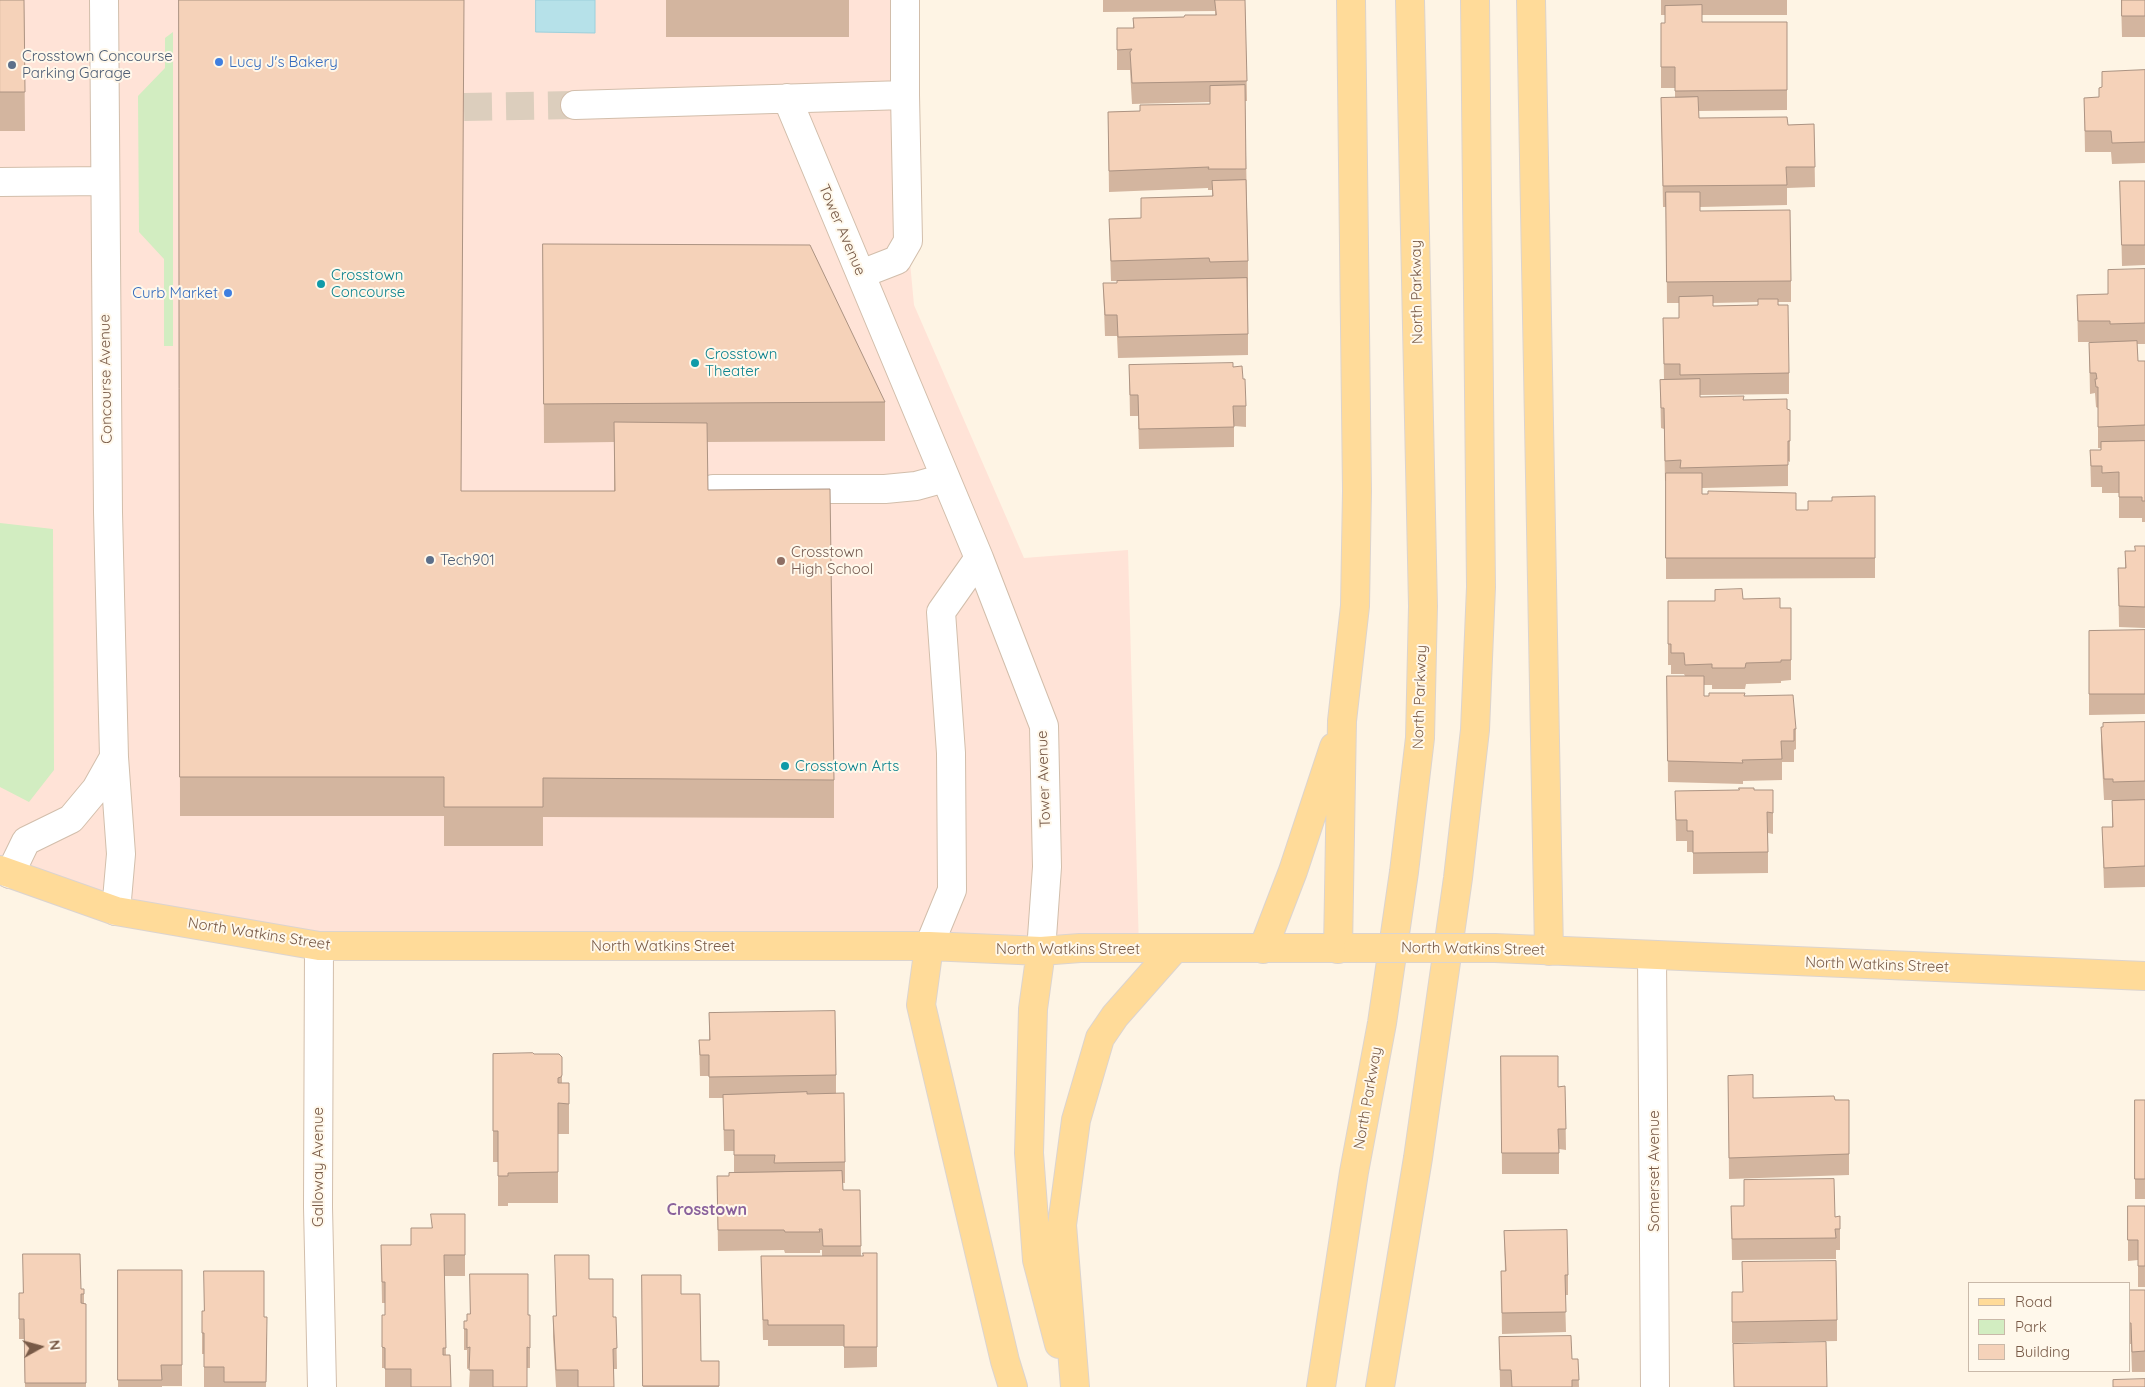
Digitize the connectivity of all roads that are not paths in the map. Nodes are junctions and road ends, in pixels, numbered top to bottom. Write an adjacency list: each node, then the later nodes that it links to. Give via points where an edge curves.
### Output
1 (104, 0): 10 (street, Concourse Avenue)
2 (905, 0): 7 (street)
3 (1351, 0): 16 (main road, via 1357,491 1355,606)
4 (1410, 0): 33 (main road, North Parkway, via 1424,606 1420,738 1382,1023 1354,1172)
5 (1475, 0): 34 (main road, via 1481,587 1475,730 1458,878 1419,1148)
6 (1531, 0): 25 (main road)
7 (905, 95): 8 (street); 12 (street, via 908,241 897,260)
8 (787, 98): 9 (street); 12 (street, Tower Avenue)
9 (575, 105)
10 (105, 181): 11 (street); 17 (street, Concourse Avenue)
11 (0, 182)
12 (861, 274): 13 (street, Tower Avenue)
13 (945, 478): 14 (street, via 916,486 885,489); 15 (street, Tower Avenue)
14 (713, 489)
15 (979, 558): 21 (street, via 941,612 951,753 952,890); 26 (street, Tower Avenue, via 1044,726 1047,867)
16 (1342, 722): 23 (main road, via 1293,872); 24 (main road)
17 (114, 758): 18 (street, via 96,789 70,819 26,840); 19 (street, Concourse Avenue, via 121,854)
18 (5, 872): 19 (main road, North Watkins Street)
19 (116, 911): 20 (main road, North Watkins Street)
20 (319, 946): 21 (main road, North Watkins Street); 29 (street, Galloway Avenue, via 318,1207)
21 (929, 946): 26 (main road, North Watkins Street); 30 (main road, via 921,1004 1002,1352)
22 (1175, 948): 23 (main road, North Watkins Street); 26 (main road, North Watkins Street); 32 (main road, via 1115,1016 1100,1038 1076,1120 1062,1225)
23 (1263, 949): 24 (main road, North Watkins Street)
24 (1348, 949): 25 (main road, North Watkins Street, bridge)
25 (1549, 950): 27 (main road, North Watkins Street)
26 (1041, 951): 31 (main road, via 1033,1016 1030,1163 1037,1260)
27 (1652, 955): 28 (main road, North Watkins Street); 35 (street, Somerset Avenue)
28 (2145, 976)
29 (322, 1387)
30 (1013, 1387)
31 (1070, 1387)
32 (1075, 1387)
33 (1321, 1387)
34 (1380, 1387)
35 (1655, 1387)

